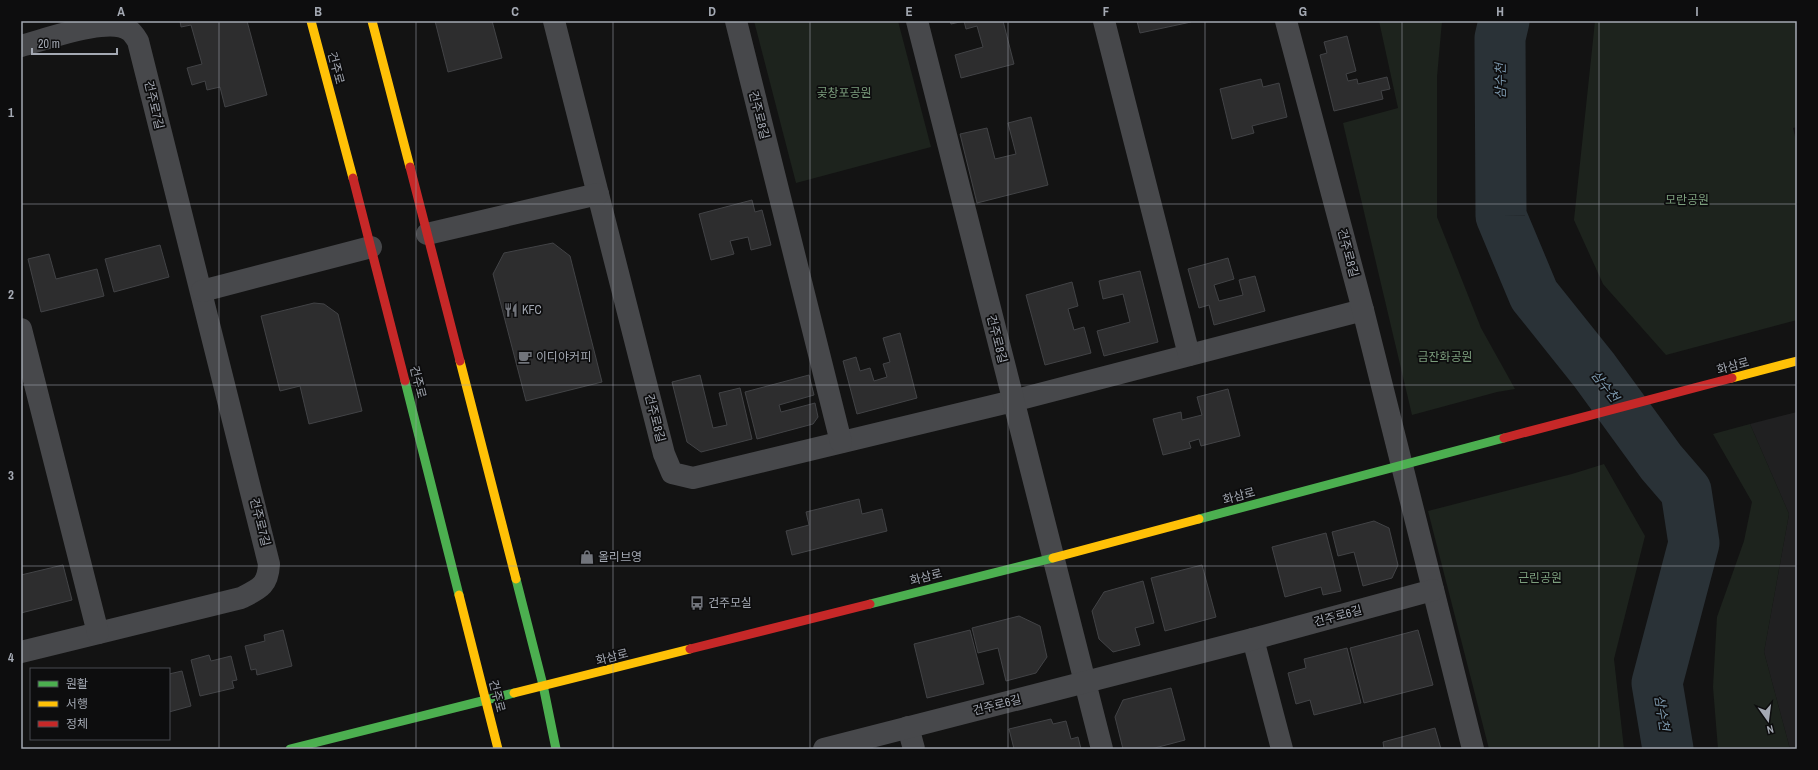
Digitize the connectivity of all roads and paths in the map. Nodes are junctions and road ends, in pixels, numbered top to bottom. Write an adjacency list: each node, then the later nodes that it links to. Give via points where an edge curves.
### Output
1 (311, 21): 11 (street, 건주로)
2 (372, 21): 10 (street)
3 (554, 21): 9 (street, 건주로8길)
4 (736, 21): 18 (street, 건주로8길)
5 (917, 21): 17 (street, 건주로8길)
6 (1104, 21): 15 (street)
7 (1286, 21): 13 (street, 건주로8길)
8 (21, 46): 12 (street, 건주로7길, via 105,25 131,31 138,41)
9 (598, 194): 10 (street); 18 (street, 건주로8길, via 664,454 672,473 693,478)
10 (428, 234): 26 (street)
11 (371, 247): 12 (street); 27 (street, 건주로)
12 (202, 291): 22 (street, 건주로7길, via 268,556 269,574 266,582 258,590 241,598)
13 (1363, 310): 15 (street, 건주로8길); 19 (street)
14 (21, 329): 22 (street)
15 (1189, 355): 17 (street, 건주로8길)
16 (1797, 361): 19 (street, 화삼로)
17 (1013, 400): 18 (street, 건주로8길); 20 (street)
18 (841, 442)
19 (1402, 466): 20 (street, 화삼로); 21 (street)
20 (1052, 558): 25 (street); 26 (street, 화삼로)
21 (1433, 590): 23 (street, 건주로6길); 36 (street)
22 (98, 633): 24 (street, 건주로7길)
23 (1253, 639): 25 (street, 건주로6길); 35 (street)
24 (21, 652)
25 (1085, 682): 28 (street, 건주로6길); 34 (street)
26 (543, 685): 27 (street, 화삼로); 31 (street)
27 (486, 699): 29 (street, 화삼로); 30 (street, 건주로)
28 (908, 727): 32 (street, 건주로6길); 33 (street)
29 (290, 749)
30 (498, 749)
31 (556, 749)
32 (824, 749)
33 (914, 749)
34 (1102, 749)
35 (1282, 749)
36 (1474, 749)

